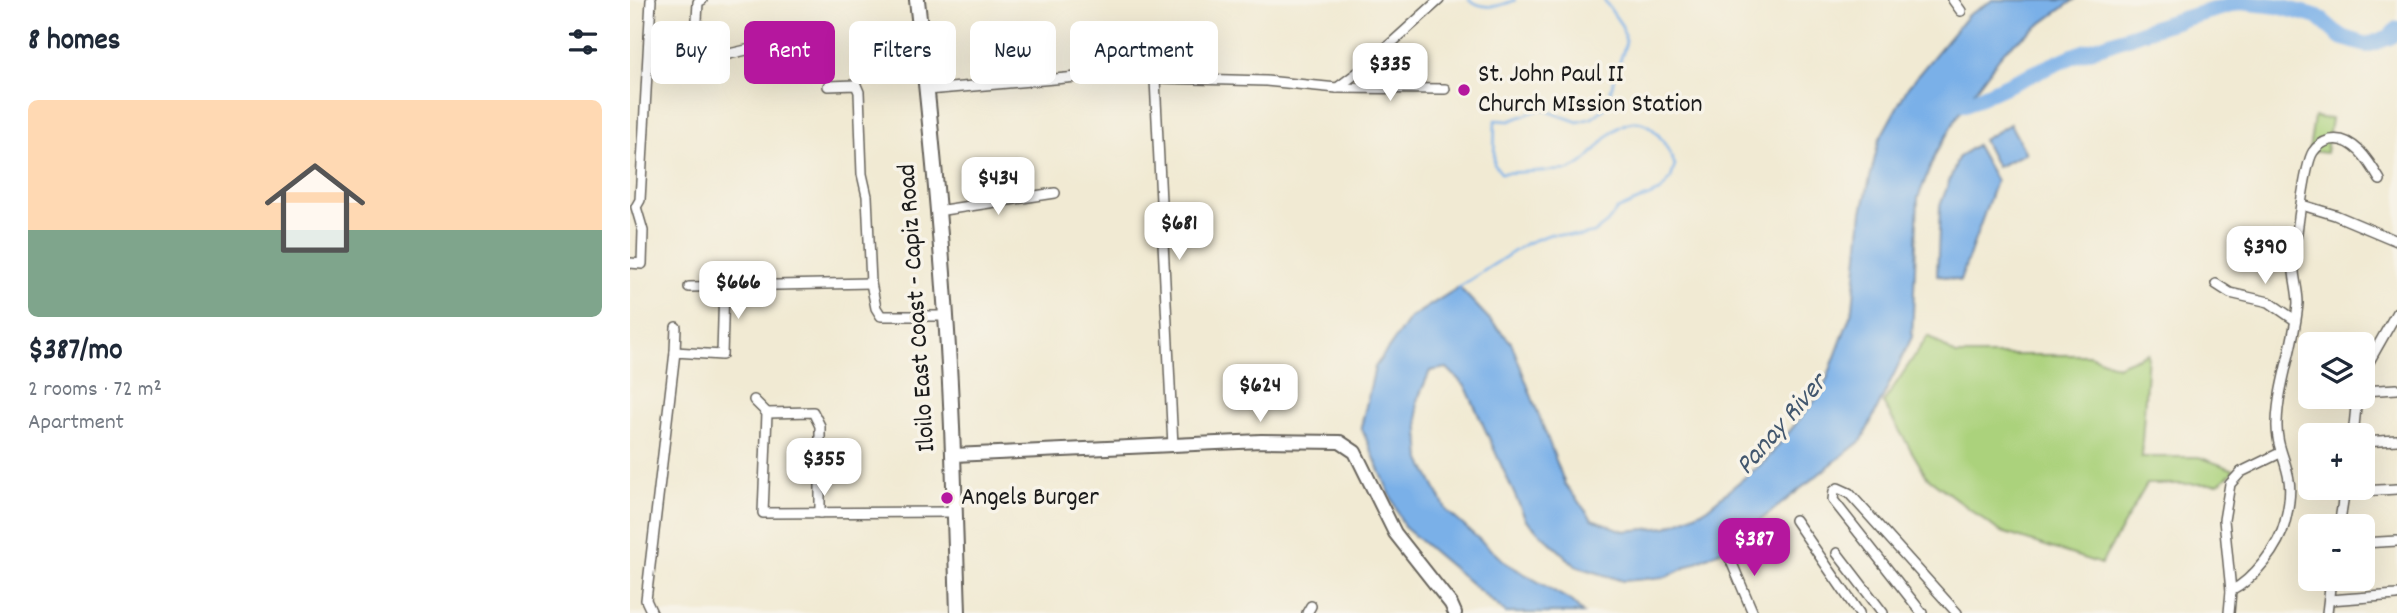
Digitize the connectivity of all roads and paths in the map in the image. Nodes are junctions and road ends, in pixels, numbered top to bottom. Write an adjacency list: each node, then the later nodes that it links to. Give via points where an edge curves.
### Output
1 (651, 0): 18 (street, via 640,200)
2 (702, 0): 7 (street, via 696,13 695,56)
3 (917, 0): 12 (main road, Iloilo East Coast - Capiz Road)
4 (1439, 0): 13 (street)
5 (1953, 0): 6 (street)
6 (1961, 11)
7 (744, 51)
8 (1070, 78): 12 (street)
9 (1218, 80): 13 (street)
10 (1155, 84): 40 (street)
11 (828, 86): 22 (street, via 856,85 859,92)
12 (927, 89): 19 (main road, Iloilo East Coast - Capiz Road)
13 (1337, 89): 14 (street)
14 (1445, 89)
15 (2380, 180): 17 (street, via 2366,158 2346,141 2323,142 2312,153)
16 (1055, 193): 19 (street)
17 (2302, 205): 20 (street); 28 (street, via 2296,236)
18 (632, 208): 21 (street, via 643,231 642,264)
19 (937, 211): 27 (main road, Iloilo East Coast - Capiz Road)
20 (2397, 241)
21 (630, 263)
22 (871, 283): 24 (street); 27 (street, via 881,316)
23 (2216, 284): 28 (street, via 2230,293 2269,302)
24 (724, 286): 25 (street); 33 (street, via 722,355)
25 (690, 287)
26 (2397, 312): 29 (street)
27 (945, 316): 42 (main road, Iloilo East Coast - Capiz Road)
28 (2295, 320): 41 (street, via 2278,406)
29 (2388, 325): 31 (street); 32 (street)
30 (676, 327): 33 (street)
31 (2397, 332)
32 (2375, 350)
33 (674, 352): 58 (street, via 646,600)
34 (2397, 389): 35 (street)
35 (2375, 390)
36 (754, 400): 37 (street)
37 (767, 413): 46 (street, via 813,412 820,426); 46 (street, via 763,513)
38 (2397, 440): 39 (street)
39 (2375, 441)
40 (1173, 446): 42 (main road); 60 (main road, via 1261,440 1340,442 1355,452 1395,533)
41 (2280, 453): 54 (street, via 2290,482 2285,525 2257,571); 54 (street, via 2241,472 2230,484 2224,520)
42 (953, 454): 45 (main road, Iloilo East Coast - Capiz Road)
43 (2375, 489): 44 (street)
44 (2397, 489)
45 (954, 512): 46 (street); 59 (main road, Iloilo East Coast - Capiz Road)
46 (820, 513)
47 (1795, 520): 56 (street)
48 (2397, 541): 49 (street)
49 (2375, 543)
50 (1836, 553): 52 (street)
51 (1728, 554): 61 (street)
52 (1862, 587): 56 (street); 63 (street)
53 (2330, 591): 57 (street)
54 (2231, 592): 66 (street)
55 (2397, 595): 57 (street)
56 (1849, 597): 62 (street)
57 (2329, 600): 67 (street)
58 (652, 613)
59 (958, 613)
60 (1455, 613)
61 (1753, 613)
62 (1859, 613)
63 (1883, 613)
64 (1922, 613): 65 (street, via 1833,500 1838,488 1849,493)
65 (1957, 613)
66 (2229, 613)
67 (2327, 613)

